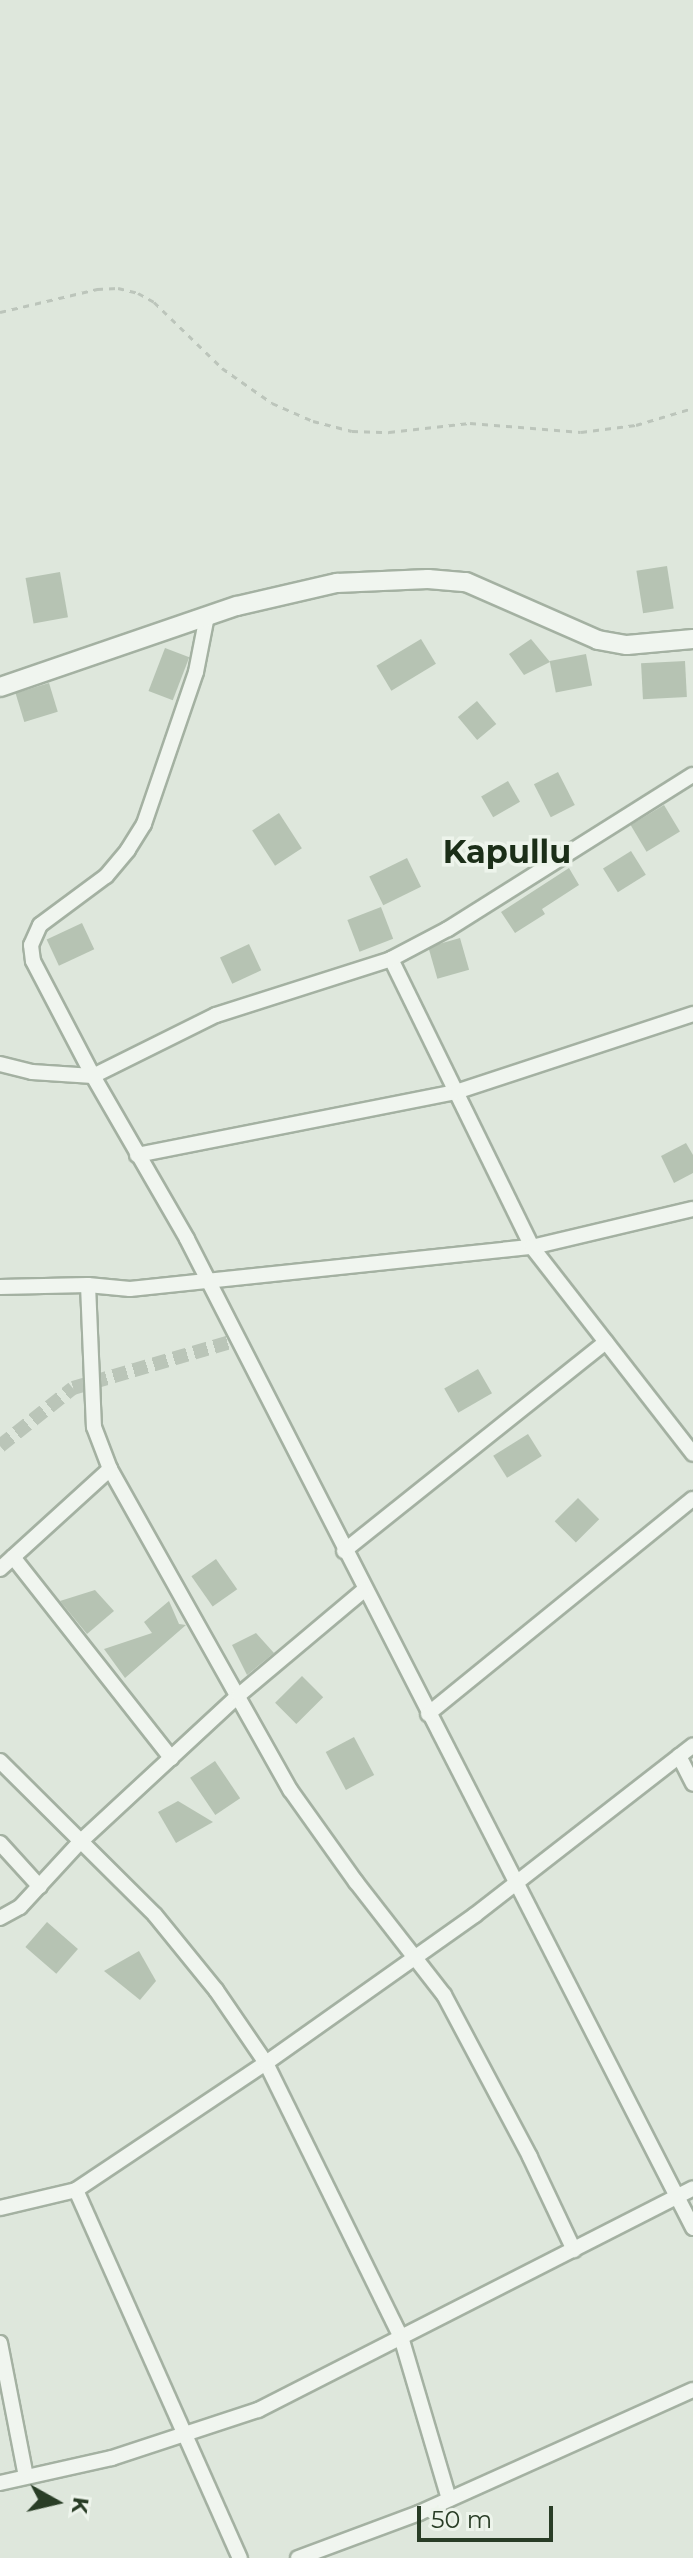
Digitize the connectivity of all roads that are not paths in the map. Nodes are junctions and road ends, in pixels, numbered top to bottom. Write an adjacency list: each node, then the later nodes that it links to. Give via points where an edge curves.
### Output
1 (207, 616): 2 (street, via 337,583 428,579 466,582 598,640 627,645); 3 (street); 8 (street, via 174,742 137,837 106,876 45,920 32,937 33,961)
2 (693, 639)
3 (0, 687)
4 (693, 775): 5 (street, via 448,929)
5 (391, 959): 8 (street, via 216,1015); 9 (street)
6 (693, 1014): 9 (street)
7 (0, 1064): 8 (street)
8 (93, 1076): 10 (street)
9 (456, 1092): 10 (street); 12 (street)
10 (137, 1155): 13 (street)
11 (693, 1209): 12 (street)
12 (532, 1247): 13 (street); 16 (street)
13 (208, 1281): 14 (street, via 130,1289); 20 (street)
14 (88, 1285): 15 (street); 18 (street, via 94,1427)
15 (0, 1287)
16 (606, 1342): 17 (street); 20 (street)
17 (693, 1454)
18 (110, 1469): 21 (street); 24 (street)
19 (693, 1499): 25 (street)
20 (344, 1551): 23 (street)
21 (13, 1557): 22 (street); 28 (street)
22 (0, 1569)
23 (364, 1590): 24 (street); 25 (street)
24 (239, 1695): 28 (street); 36 (street, via 291,1791)
25 (428, 1714): 33 (street)
26 (693, 1745): 27 (street)
27 (679, 1756): 30 (street); 33 (street)
28 (171, 1758): 31 (street)
29 (0, 1761): 31 (street)
30 (693, 1784)
31 (80, 1842): 34 (street); 37 (street, via 155,1915)
32 (0, 1843): 34 (street)
33 (515, 1883): 36 (street); 40 (street)
34 (40, 1887): 35 (street)
35 (0, 1918)
36 (414, 1958): 37 (street); 43 (street, via 444,1995)
37 (266, 2063): 39 (street); 44 (street)
38 (693, 2188): 40 (street)
39 (76, 2190): 41 (street); 47 (street)
40 (677, 2196): 42 (street); 43 (street)
41 (0, 2208)
42 (693, 2228)
43 (574, 2250): 44 (street)
44 (401, 2337): 47 (street, via 258,2410); 50 (street)
45 (0, 2343): 48 (street)
46 (693, 2390): 50 (street)
47 (186, 2436): 48 (street); 51 (street)
48 (26, 2477): 49 (street)
49 (0, 2483)
50 (449, 2499): 52 (street)
51 (240, 2558)
52 (298, 2558)

